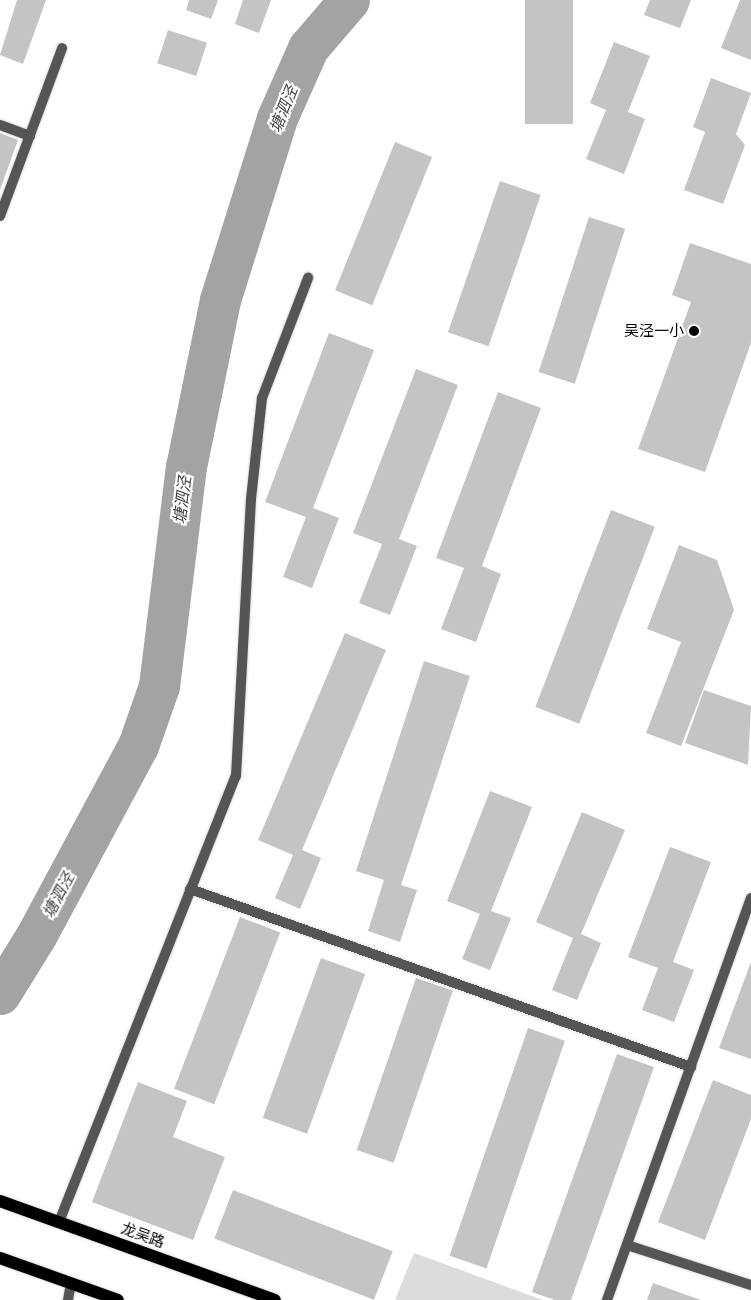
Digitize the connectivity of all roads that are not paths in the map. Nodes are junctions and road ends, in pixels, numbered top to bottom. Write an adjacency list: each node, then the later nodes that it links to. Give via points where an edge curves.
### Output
1 (62, 48): 3 (street)
2 (0, 125): 3 (street)
3 (30, 136): 4 (street)
4 (0, 216)
5 (308, 278): 6 (street, via 262,398 251,498 236,776)
6 (190, 889): 8 (street); 10 (street)
7 (751, 898): 8 (street)
8 (690, 1067): 11 (street)
9 (0, 1201): 10 (main road, 龙吴路)
10 (59, 1222): 17 (main road, 龙吴路)
11 (627, 1245): 14 (street); 18 (street)
12 (0, 1258): 13 (main road)
13 (71, 1283): 15 (street); 16 (main road)
14 (751, 1285)
15 (68, 1300)
16 (118, 1300)
17 (275, 1300)
18 (607, 1300)

